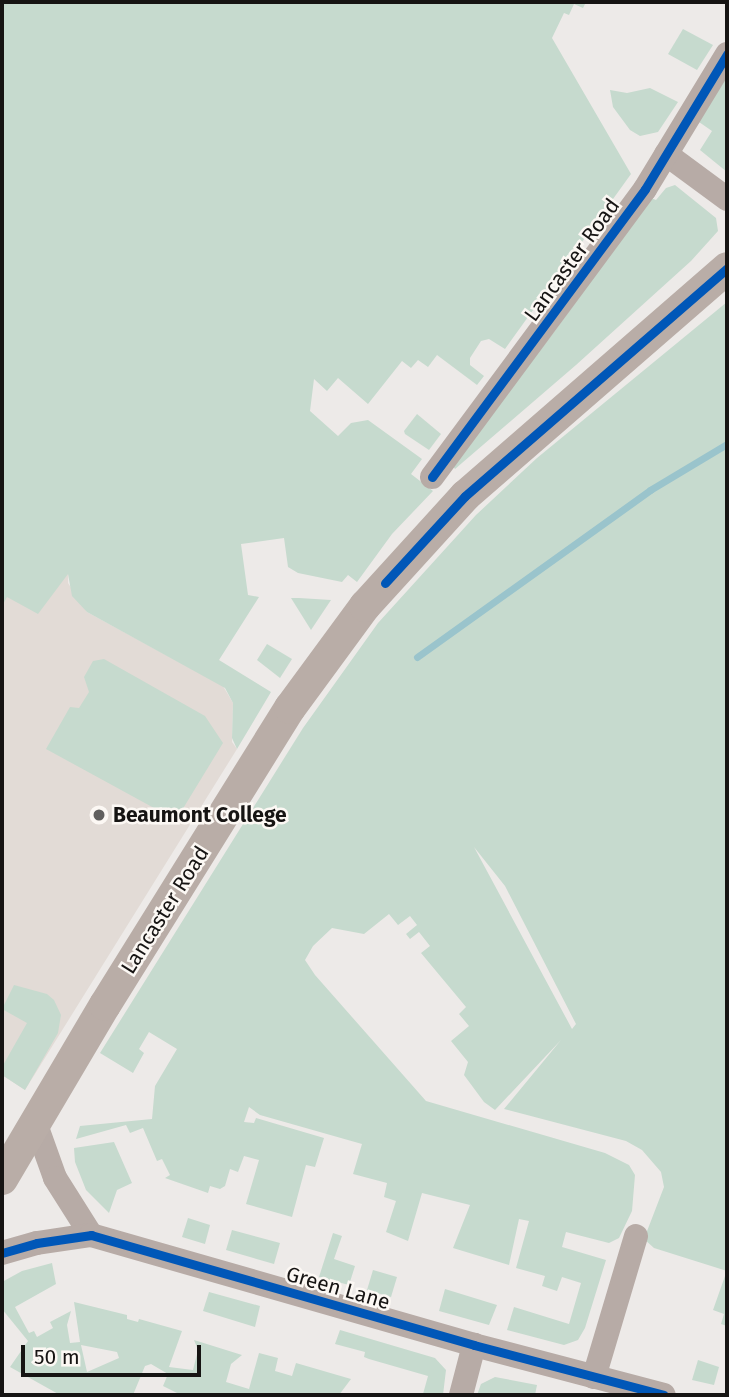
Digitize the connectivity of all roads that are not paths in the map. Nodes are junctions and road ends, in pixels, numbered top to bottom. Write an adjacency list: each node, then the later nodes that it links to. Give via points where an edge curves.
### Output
1 (727, 54): 2 (street, Lancaster Road)
2 (666, 154): 3 (street); 5 (street, Lancaster Road, via 543,330)
3 (727, 199)
4 (727, 268): 6 (main road, Lancaster Road, via 465,496 365,606 290,708)
5 (432, 477)
6 (35, 1122): 7 (main road, Lancaster Road); 8 (street, via 55,1178)
7 (2, 1179)
8 (91, 1235): 10 (street, Green Lane, via 37,1242); 11 (street, Green Lane)
9 (636, 1236): 12 (street)
10 (2, 1253)
11 (474, 1345): 12 (street, Green Lane); 13 (street)
12 (594, 1377): 14 (street, Green Lane)
13 (461, 1395)
14 (664, 1395)

